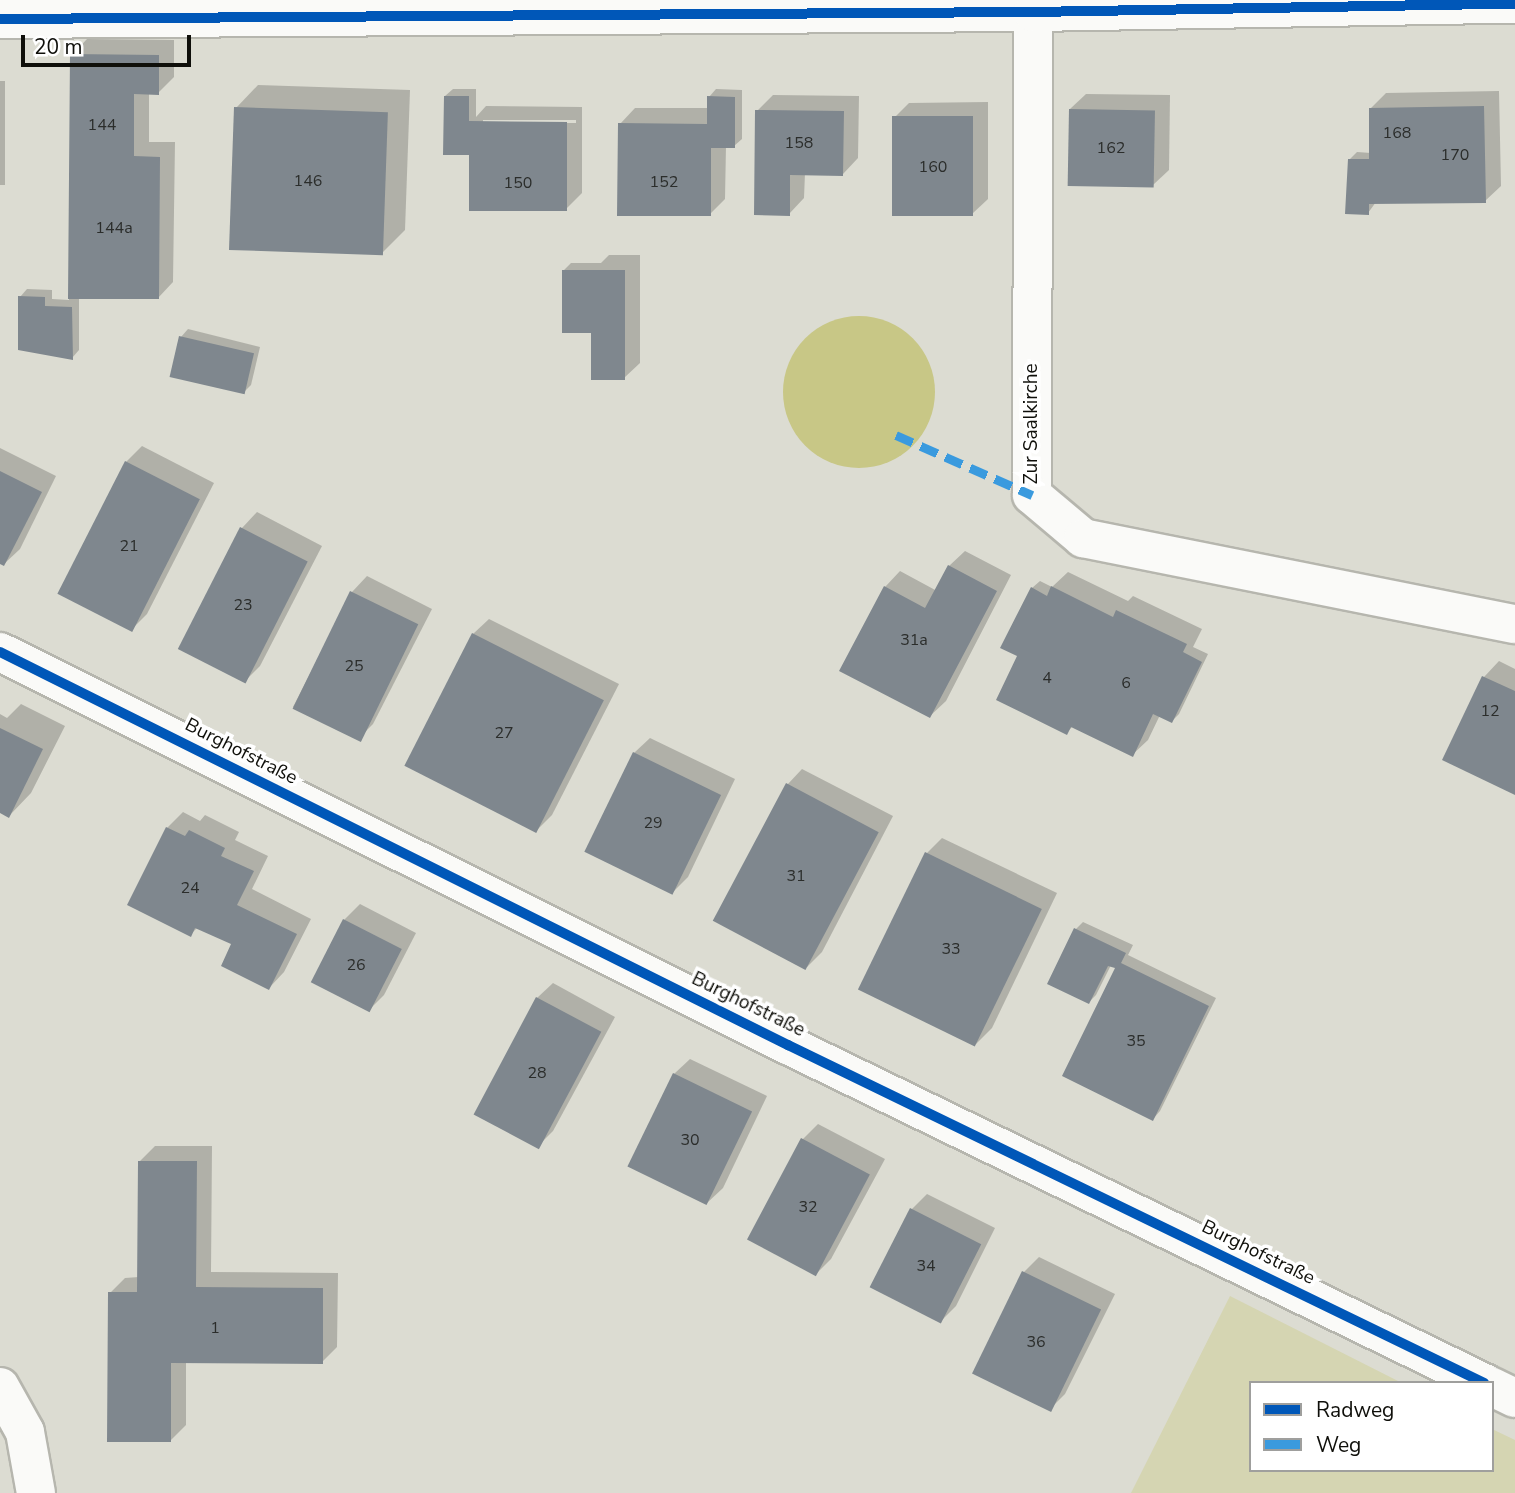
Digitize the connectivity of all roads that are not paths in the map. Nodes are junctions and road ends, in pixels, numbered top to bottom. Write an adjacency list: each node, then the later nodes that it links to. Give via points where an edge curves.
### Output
1 (1515, 4): 2 (street)
2 (1033, 12): 3 (street); 4 (street, Zur Saalkirche, via 1032,495 1083,538)
3 (0, 19)
4 (1515, 625)
5 (0, 652): 6 (street, Burghofstraße, via 788,1045)
6 (1480, 1381)
7 (0, 1387): 10 (street, via 25,1433)
8 (1494, 1388): 9 (street)
9 (1515, 1398)
10 (36, 1493)

